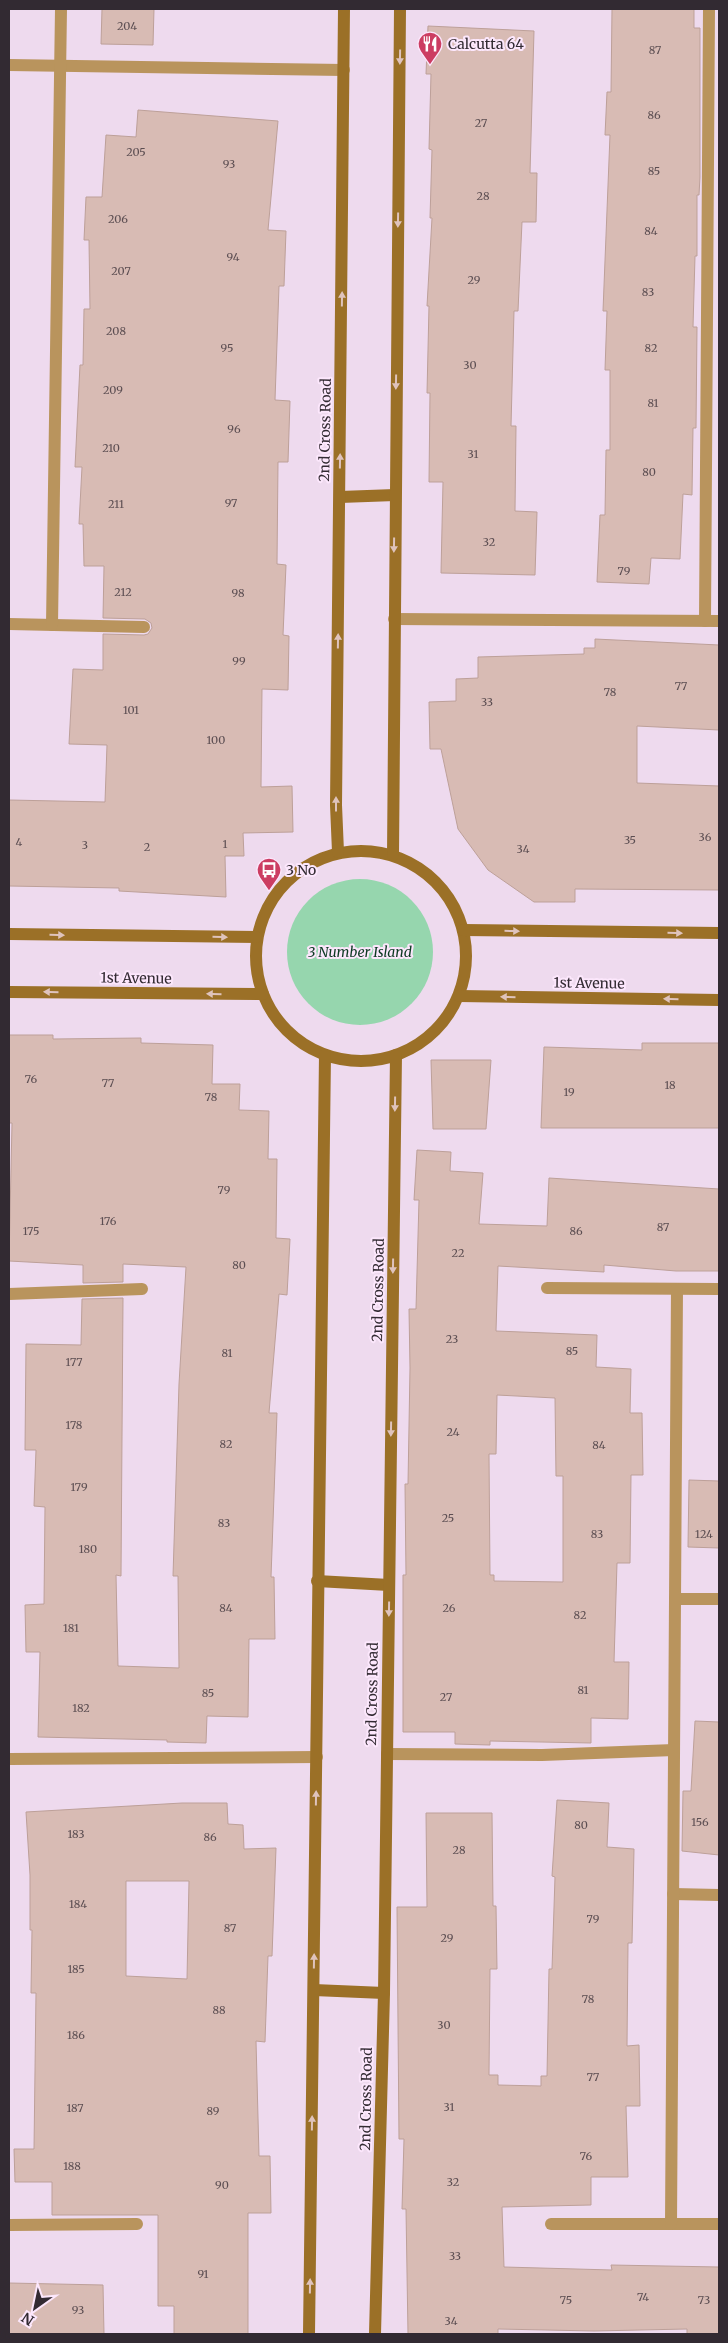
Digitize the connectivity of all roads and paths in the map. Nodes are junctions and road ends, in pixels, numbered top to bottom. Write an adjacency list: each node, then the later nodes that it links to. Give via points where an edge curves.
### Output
1 (61, 9): 6 (street)
2 (344, 9): 7 (street, 2nd Cross Road)
3 (400, 9): 10 (street, one-way to 10)
4 (709, 9): 8 (street)
5 (9, 65): 6 (street)
6 (60, 66): 7 (street); 16 (street)
7 (344, 70): 11 (street, 2nd Cross Road, one-way to 7)
8 (714, 78): 9 (street)
9 (713, 349): 13 (street)
10 (395, 496): 11 (street); 12 (street, one-way to 12)
11 (340, 497): 18 (street, 2nd Cross Road, one-way to 11)
12 (394, 618): 13 (street); 19 (street)
13 (705, 621): 14 (street)
14 (719, 622)
15 (9, 624): 16 (street)
16 (52, 625): 17 (street)
17 (144, 627)
18 (338, 852): 19 (street, via 365,850); 23 (street, via 299,869 271,899)
19 (393, 855): 20 (street, via 417,866 438,883 454,906)
20 (463, 930): 21 (street, one-way to 21); 26 (street, via 467,952)
21 (719, 933)
22 (9, 934): 23 (street, one-way to 23)
23 (256, 937): 25 (street, via 255,966)
24 (9, 992): 25 (street, 1st Avenue, one-way to 24)
25 (262, 994): 28 (street, via 288,1031)
26 (459, 996): 27 (street, 1st Avenue, one-way to 26); 29 (street, via 444,1022 422,1042)
27 (719, 1000)
28 (325, 1055): 29 (street, via 348,1060 372,1060); 35 (street)
29 (396, 1055): 36 (street, 2nd Cross Road, one-way to 36)
30 (548, 1288): 32 (street)
31 (142, 1289): 34 (street)
32 (677, 1289): 33 (street); 37 (street)
33 (719, 1289)
34 (9, 1294)
35 (317, 1580): 36 (street); 41 (street)
36 (389, 1585): 40 (street, 2nd Cross Road, one-way to 40)
37 (675, 1599): 38 (street); 39 (street)
38 (719, 1600)
39 (674, 1750): 40 (street, via 542,1755); 43 (street)
40 (387, 1754): 46 (street, 2nd Cross Road)
41 (317, 1757): 42 (street); 45 (street, one-way to 41)
42 (9, 1759)
43 (673, 1894): 44 (street); 49 (street)
44 (719, 1894)
45 (314, 1990): 46 (street); 52 (street, one-way to 45)
46 (384, 1993): 53 (street, 2nd Cross Road)
47 (137, 2224): 51 (street)
48 (551, 2224): 49 (street)
49 (670, 2224): 50 (street)
50 (719, 2224)
51 (9, 2225)
52 (309, 2334)
53 (375, 2334)

